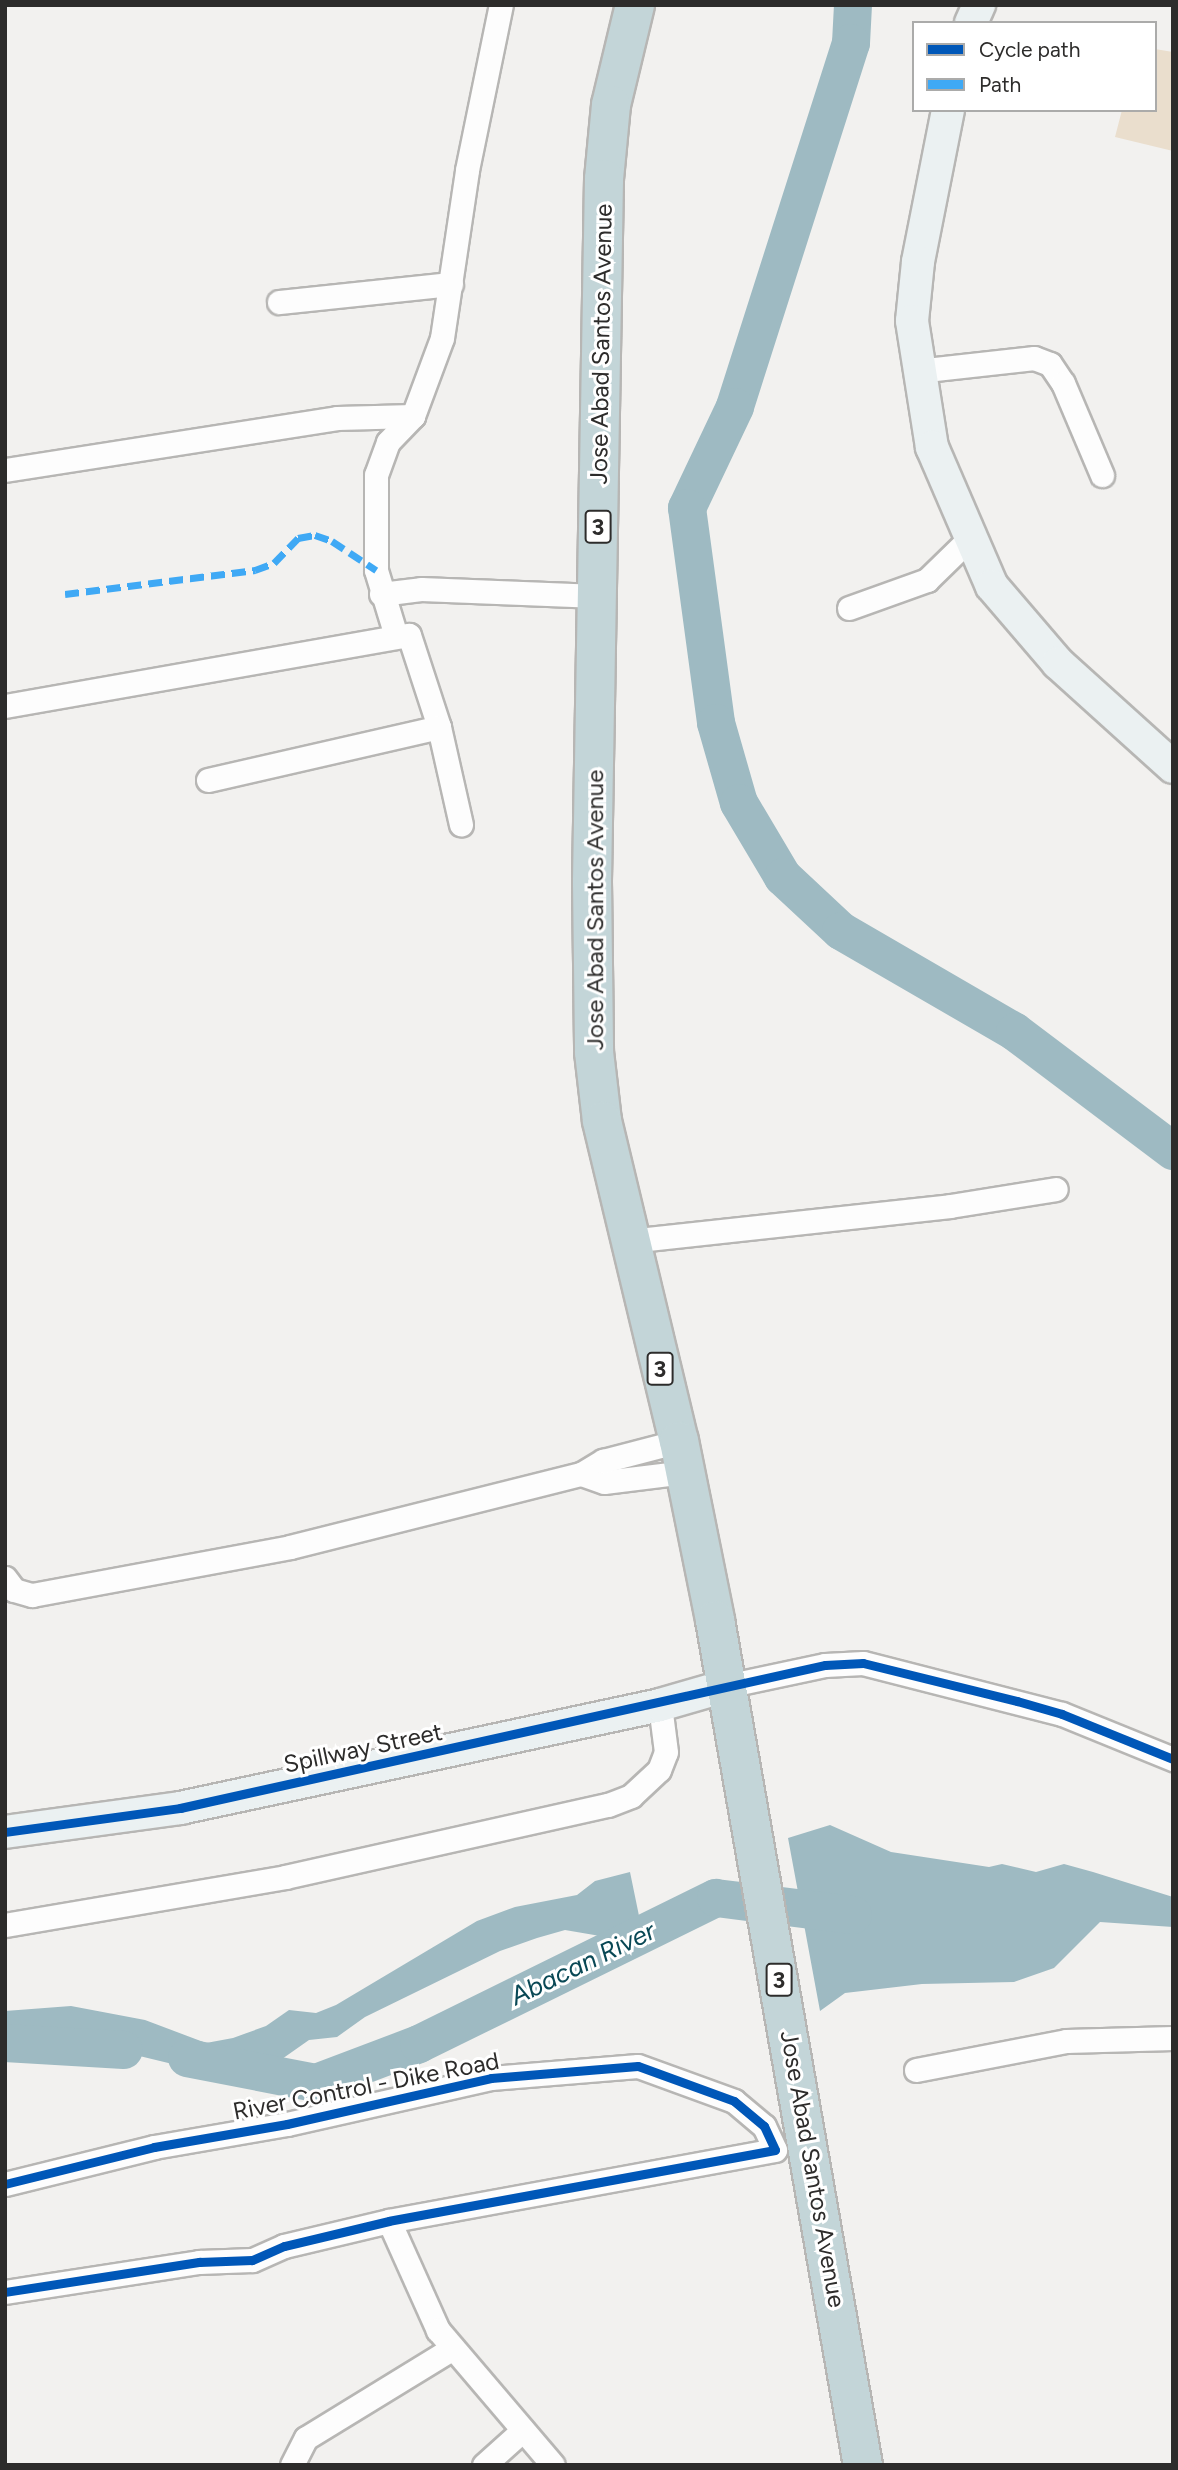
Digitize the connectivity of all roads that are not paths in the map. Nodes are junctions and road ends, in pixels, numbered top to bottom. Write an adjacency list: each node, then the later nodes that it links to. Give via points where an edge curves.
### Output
1 (501, 5): 6 (street, via 467,170)
2 (635, 5): 14 (highway, Jose Abad Santos Avenue / 3, via 614,92 604,179)
3 (979, 5): 4 (street)
4 (972, 21)
5 (948, 112): 8 (street, via 918,262 912,321)
6 (451, 284): 7 (street); 9 (street, via 442,338)
7 (279, 302)
8 (917, 372): 11 (street, via 1034,358 1050,364); 12 (street, via 932,447)
9 (413, 416): 10 (street, via 337,418); 13 (street, via 388,442 376,475 373,545)
10 (5, 470)
11 (1102, 475)
12 (968, 540): 15 (street, via 927,580); 19 (street, via 992,586 1058,663)
13 (381, 594): 14 (street, via 421,589); 16 (street)
14 (598, 596): 23 (highway, Jose Abad Santos Avenue / 3, via 594,1052 602,1121)
15 (849, 608)
16 (396, 636): 17 (street, via 314,655); 18 (street, via 409,635 416,646)
17 (5, 706)
18 (439, 727): 20 (street); 21 (street)
19 (1173, 768)
20 (208, 780)
21 (461, 825)
22 (1056, 1189): 23 (street, via 950,1206)
23 (629, 1241): 24 (highway, Jose Abad Santos Avenue / 3)
24 (682, 1457): 25 (street, via 603,1461); 25 (street, via 604,1482); 27 (highway, Jose Abad Santos Avenue / 3)
25 (581, 1475): 26 (street, via 290,1547 32,1595 14,1590)
26 (5, 1578)
27 (727, 1696): 28 (street, Spillway Street); 29 (street, via 825,1665 863,1663 1062,1714); 42 (highway, Jose Abad Santos Avenue / 3)
28 (660, 1705): 30 (street, Spillway Street, via 180,1808); 31 (street, via 666,1752 659,1770 631,1796 608,1805 285,1877)
29 (1173, 1759)
30 (5, 1832)
31 (5, 1925)
32 (1173, 2038): 33 (street, via 1066,2040)
33 (916, 2070)
34 (5, 2184): 35 (street, River Control - Dike Road, via 153,2147 287,2124 491,2078 638,2066 734,2101 764,2126 775,2150)
35 (389, 2221): 36 (street, via 284,2246 252,2260 199,2262); 37 (street, via 438,2330)
36 (5, 2292)
37 (453, 2348): 38 (street); 39 (street, via 306,2438 296,2449)
38 (523, 2430): 40 (street); 41 (street)
39 (292, 2465)
40 (484, 2465)
41 (553, 2465)
42 (863, 2465)

